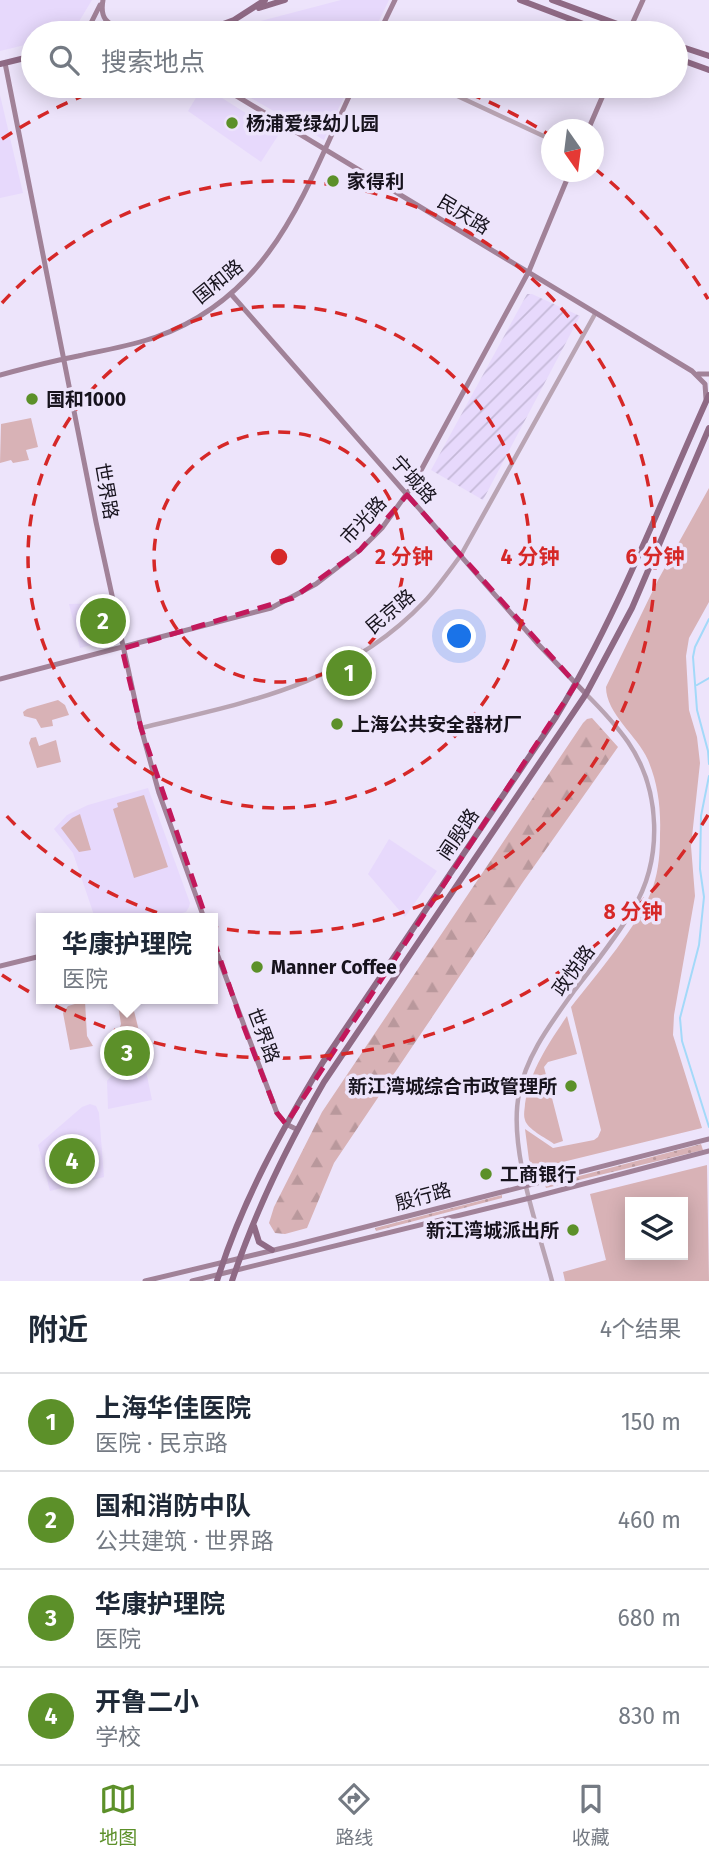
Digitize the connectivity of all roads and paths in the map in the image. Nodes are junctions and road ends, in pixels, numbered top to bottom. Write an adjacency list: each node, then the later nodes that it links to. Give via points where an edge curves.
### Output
1 (103, 0): 9 (street); 10 (street, via 102,12)
2 (265, 0): 8 (main road)
3 (285, 0): 8 (main road)
4 (394, 0): 12 (street)
5 (520, 0): 13 (main road)
6 (552, 0): 14 (main road)
7 (643, 0): 15 (street)
8 (247, 12): 11 (main road)
9 (92, 21)
10 (109, 21)
11 (231, 21)
12 (384, 21)
13 (575, 21)
14 (604, 21)
15 (634, 21)
16 (688, 49): 17 (main road)
17 (709, 56)
18 (21, 59): 20 (main road)
19 (688, 62): 21 (main road)
20 (3, 64): 33 (street, 世界路)
21 (709, 70)
22 (240, 98): 28 (street, 民庆路)
23 (348, 98): 28 (street, 国和路)
24 (462, 98): 27 (street)
25 (602, 98): 26 (street)
26 (593, 119)
27 (541, 135)
28 (325, 148): 30 (street, 民庆路); 31 (street, 国和路, via 276,245)
29 (566, 182): 30 (street, 市光路)
30 (529, 271): 32 (street, 民庆路); 39 (street, 市光路)
31 (231, 294): 33 (street, 国和路, via 206,313 154,338); 39 (street, 宁城路)
32 (595, 314): 34 (street, 民庆路); 40 (street, 民京路)
33 (64, 359): 36 (street, 国和路); 42 (street, 世界路)
34 (692, 371): 35 (street, 民庆路); 37 (street, via 705,384)
35 (709, 374)
36 (0, 375)
37 (707, 398): 41 (main road, 闸殷路)
38 (709, 428): 43 (main road, 闸殷路)
39 (407, 495): 40 (street, 宁城路); 42 (street, 市光路, via 359,550 293,598)
40 (461, 555): 45 (street, 宁城路); 49 (street, 民京路, via 429,597 396,628 314,679 268,696)
41 (597, 642): 43 (main road, via 598,659); 45 (main road, 闸殷路)
42 (122, 649): 44 (street, 市光路); 49 (street, 世界路)
43 (610, 649): 46 (main road, 闸殷路)
44 (0, 679)
45 (576, 684): 46 (street, 宁城路); 47 (main road, 闸殷路)
46 (586, 694): 48 (main road, 闸殷路); 58 (street, 政悦路, via 634,752 652,797 655,836 635,908 540,1041 523,1076 516,1116)
47 (552, 724): 48 (main road, via 560,720); 54 (main road, 闸殷路, via 323,1062)
48 (565, 726): 55 (main road, 闸殷路)
49 (141, 728): 50 (street, 世界路, via 159,793)
50 (203, 913)
51 (218, 956): 54 (street, 世界路, via 276,1113)
52 (36, 957): 53 (street)
53 (0, 967)
54 (286, 1124): 55 (street); 63 (main road, 闸殷路)
55 (296, 1129): 60 (main road, 闸殷路)
56 (709, 1139): 58 (street, 殷行路)
57 (706, 1152): 59 (street, 殷行路)
58 (527, 1185): 59 (street, 政悦路); 61 (street, 殷行路)
59 (530, 1198): 64 (street, 殷行路); 69 (street, 政悦路)
60 (255, 1217): 61 (main road, via 256,1237); 62 (main road, 闸殷路)
61 (272, 1250): 62 (street, 殷行路)
62 (240, 1258): 63 (street, 殷行路); 64 (main road, 闸殷路)
63 (224, 1262): 65 (main road, 闸殷路); 66 (street, 殷行路)
64 (235, 1271): 65 (street, 殷行路); 68 (main road, 闸殷路)
65 (218, 1278): 67 (street, 殷行路)
66 (145, 1281)
67 (192, 1281)
68 (232, 1281)
69 (552, 1281)

